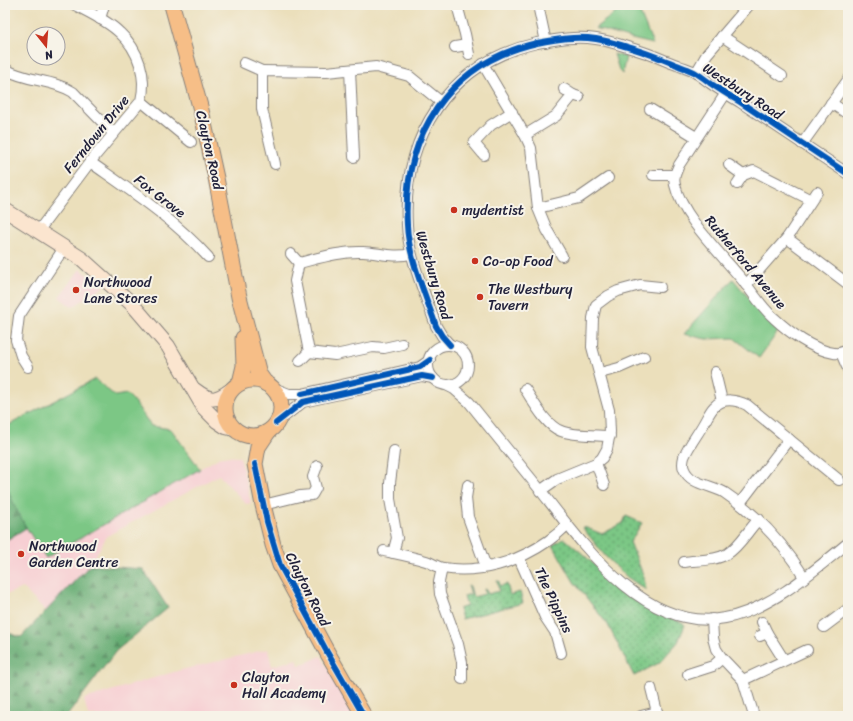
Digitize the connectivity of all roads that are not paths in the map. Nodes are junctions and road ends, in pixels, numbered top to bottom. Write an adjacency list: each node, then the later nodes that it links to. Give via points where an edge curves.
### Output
1 (75, 5): 7 (street, Ferndown Drive)
2 (104, 5): 7 (street)
3 (172, 5): 56 (main road, Clayton Road, via 201,110)
4 (457, 5): 10 (street, via 468,50)
5 (538, 5): 9 (street)
6 (749, 5): 8 (street)
7 (100, 19): 21 (street, Ferndown Drive, via 121,33 136,53 142,68)
8 (722, 36): 16 (street); 17 (street)
9 (546, 42): 12 (street, Westbury Road, via 516,50); 16 (street, Westbury Road, via 558,39 597,39 637,50)
10 (455, 47)
11 (244, 63): 15 (street)
12 (483, 64): 22 (street, Westbury Road, via 456,85); 25 (street)
13 (5, 69): 27 (street, via 15,75 67,88)
14 (350, 70): 15 (street); 22 (street, via 376,67 409,76); 33 (street)
15 (262, 71): 35 (street, via 262,109)
16 (696, 73): 20 (street, Westbury Road)
17 (774, 75)
18 (848, 80): 23 (street)
19 (564, 89): 28 (street, via 576,96 556,116)
20 (726, 93): 29 (street); 31 (street, Westbury Road)
21 (141, 101): 27 (street, Ferndown Drive); 30 (street)
22 (441, 102): 49 (street, Westbury Road, via 418,144 408,183 406,225)
23 (832, 103): 26 (street); 31 (street)
24 (650, 109): 29 (street)
25 (512, 112): 28 (street); 32 (street, via 492,125 474,143)
26 (848, 114)
27 (114, 133): 34 (street, Ferndown Drive)
28 (525, 135): 43 (street, via 531,148)
29 (696, 137): 40 (street)
30 (191, 142)
31 (802, 144): 37 (street, Westbury Road)
32 (484, 155)
33 (354, 157)
34 (90, 162): 45 (street, Ferndown Drive); 51 (street, Fox Grove, via 146,201 195,242)
35 (275, 164)
36 (729, 165): 39 (street)
37 (848, 174)
38 (653, 175): 40 (street)
39 (743, 175): 42 (street); 46 (street, via 756,167 814,196)
40 (674, 176): 54 (street, Rutherford Avenue, via 677,193 689,215)
41 (608, 178): 43 (street, via 579,198)
42 (737, 184)
43 (538, 208): 50 (street)
44 (5, 210): 45 (street)
45 (39, 230): 47 (street)
46 (787, 238): 53 (street); 54 (street)
47 (64, 248): 66 (street, via 19,316 16,340 20,356); 76 (street, via 82,259 132,304 168,346)
48 (291, 254): 52 (street)
49 (412, 254): 52 (street, via 400,257 362,252 334,254); 57 (street, Westbury Road)
50 (562, 256)
51 (208, 257)
52 (299, 263): 61 (street, via 295,280)
53 (848, 284)
54 (746, 285): 62 (street, Rutherford Avenue, via 773,318 794,335 818,348 834,353)
55 (660, 287): 69 (street, via 640,284 618,291 596,305 592,347)
56 (239, 297): 72 (main road, Clayton Road, via 259,374); 74 (main road, Clayton Road, via 244,366)
57 (436, 326): 59 (street, Westbury Road); 60 (street, Westbury Road)
58 (402, 344): 61 (street, via 335,355)
59 (450, 345): 60 (street); 70 (street, via 460,348 465,356 468,365)
60 (435, 351): 64 (street)
61 (309, 352): 65 (street)
62 (845, 352): 67 (street, Rutherford Avenue)
63 (644, 357): 69 (street)
64 (430, 360): 71 (street, via 428,369); 72 (street, via 420,366 302,394 289,394)
65 (300, 361)
66 (28, 367)
67 (848, 369)
68 (715, 372): 78 (street)
69 (600, 373): 81 (street, via 608,410)
70 (466, 377): 73 (street, via 456,384); 77 (street, via 465,389)
71 (433, 378): 73 (street); 79 (street, via 422,376 304,402)
72 (268, 385): 74 (main road, via 249,380); 79 (main road, Clayton Road, via 279,398 281,408)
73 (446, 385): 77 (street)
74 (236, 387): 76 (street, via 221,397 212,399 205,398); 80 (main road, Clayton Road, via 225,403 225,412 228,423)
75 (525, 389): 81 (street, via 545,419 560,431)
76 (195, 390): 80 (street, via 210,414 226,427)
77 (469, 402): 90 (street)
78 (722, 402): 82 (street, via 733,400 747,405); 91 (street, via 714,407 685,456 683,465 689,476 721,490)
79 (272, 428): 80 (main road, via 254,436); 85 (main road, Clayton Road, via 258,447)
80 (236, 431): 85 (main road, Clayton Road, via 248,446)
81 (610, 436): 84 (street, via 607,450)
82 (789, 439): 87 (street); 91 (street)
83 (394, 451): 99 (street, via 390,499 397,538 389,552 427,561)
84 (596, 463): 89 (street); 90 (street, via 557,479)
85 (255, 464): 92 (main road, Clayton Road)
86 (317, 466): 92 (street, via 308,476 316,488 312,495)
87 (834, 479)
88 (468, 485): 98 (street, via 468,518)
89 (604, 485)
90 (540, 491): 94 (street)
91 (740, 503): 93 (street)
92 (263, 505): 114 (main road, Clayton Road, via 280,565)
93 (758, 519): 97 (street, via 735,548 727,554); 100 (street, via 776,536)
94 (567, 525): 96 (street, via 541,546); 102 (street, via 597,560 645,600 681,616)
95 (848, 543): 100 (street)
96 (519, 558): 98 (street); 106 (street, The Pippins, via 545,617 555,632)
97 (684, 562)
98 (486, 567): 99 (street, via 467,570)
99 (442, 568): 110 (street, via 440,594 458,644)
100 (804, 577): 102 (street, via 768,602 748,611)
101 (848, 609): 104 (street)
102 (712, 620): 107 (street, via 714,644)
103 (762, 622): 108 (street, via 764,634)
104 (830, 625)
105 (807, 650): 108 (street)
106 (561, 653)
107 (722, 658): 109 (street, via 713,666); 111 (street)
108 (784, 660): 111 (street)
109 (688, 674)
110 (462, 679)
111 (743, 680): 116 (street)
112 (651, 688): 113 (street)
113 (658, 714): 115 (street)
114 (364, 716)
115 (641, 716)
116 (754, 716)

